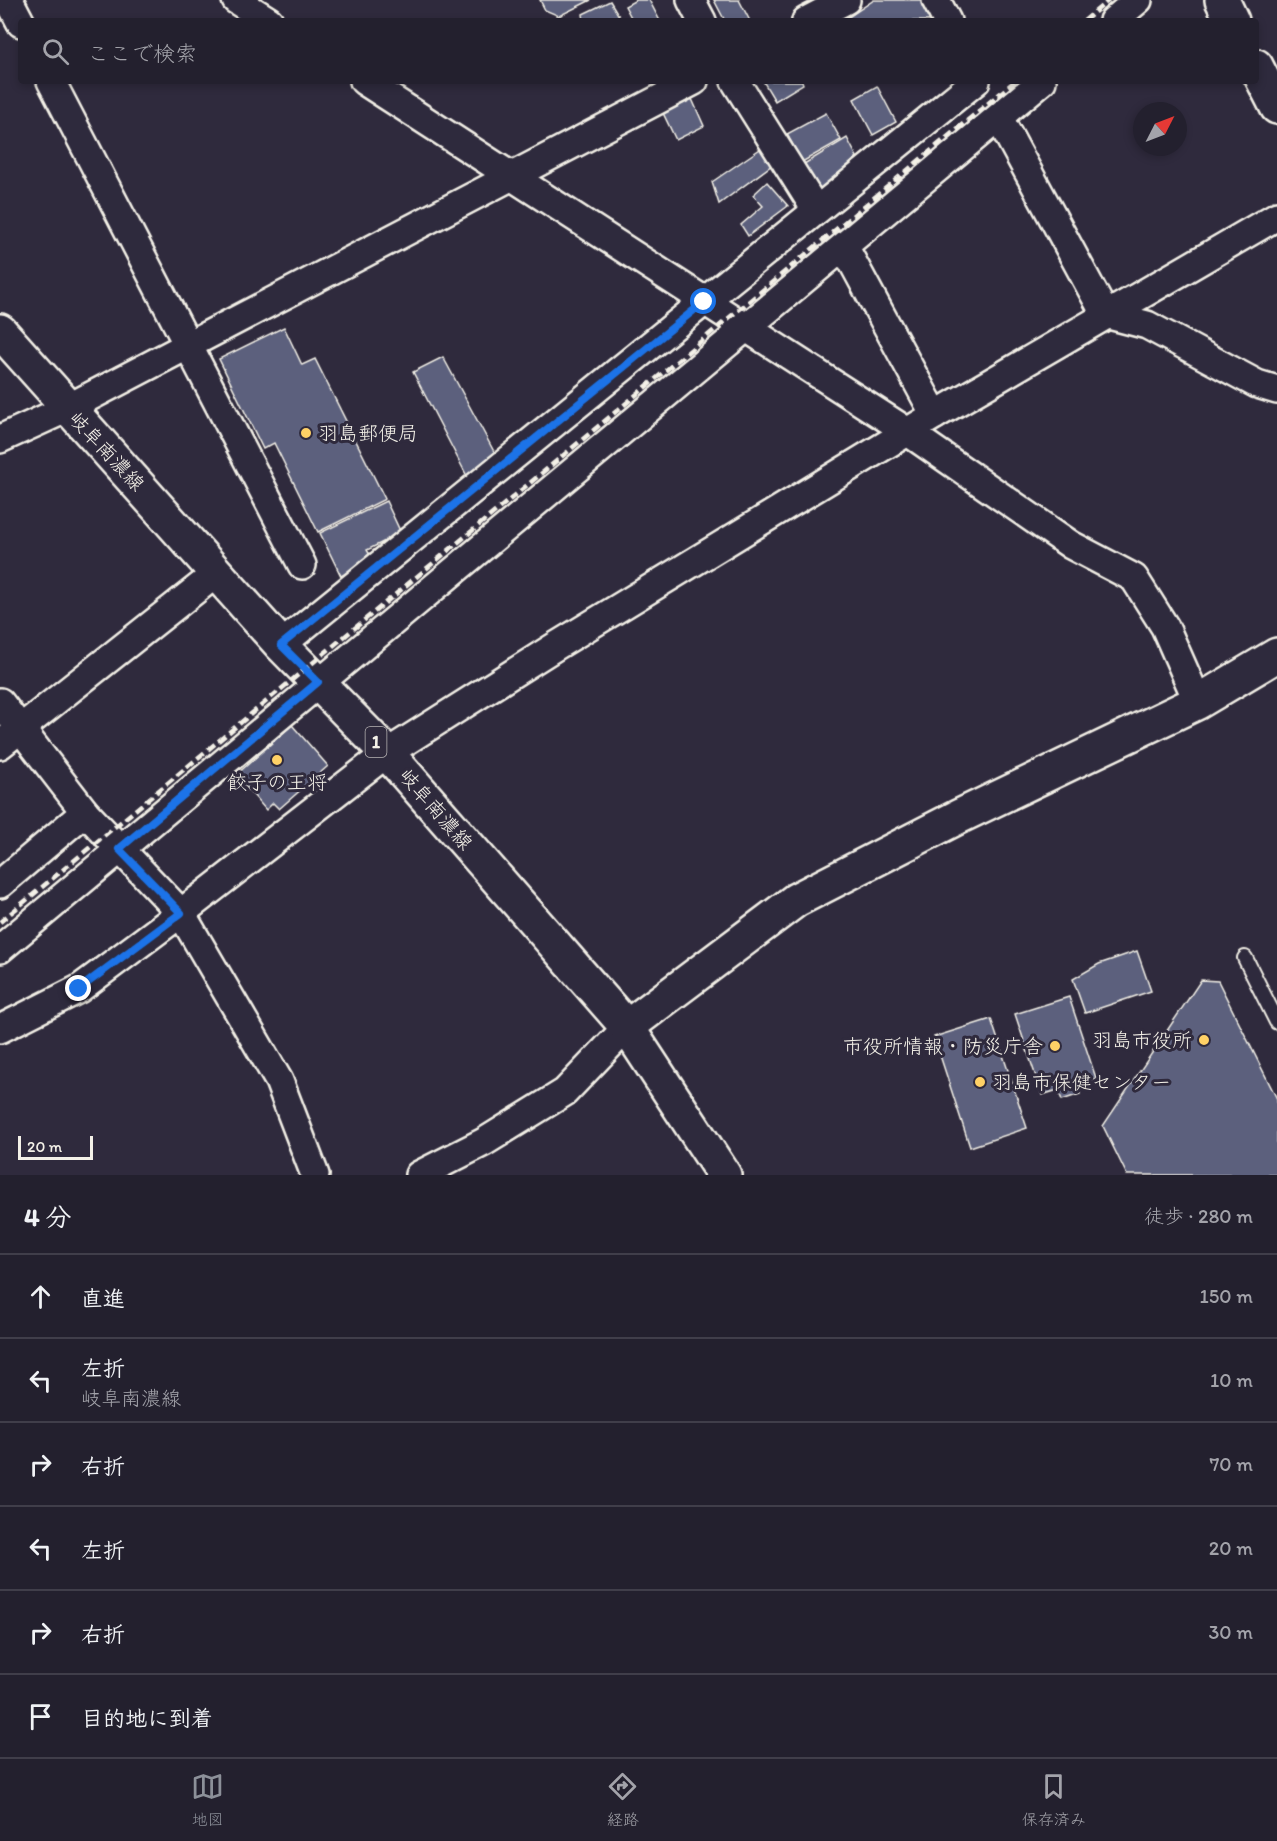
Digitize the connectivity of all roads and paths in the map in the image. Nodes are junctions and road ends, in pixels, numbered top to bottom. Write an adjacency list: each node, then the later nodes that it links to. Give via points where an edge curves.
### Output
1 (9, 0): 8 (street)
2 (236, 0): 9 (street)
3 (691, 0): 10 (street)
4 (846, 0): 11 (street)
5 (936, 0): 12 (street)
6 (1138, 0): 13 (street)
7 (1222, 0): 14 (main road)
8 (18, 18)
9 (264, 18)
10 (700, 18)
11 (812, 18)
12 (945, 18)
13 (1117, 18)
14 (1231, 18)
15 (1259, 72): 22 (main road)
16 (53, 84): 32 (street)
17 (369, 84): 24 (street)
18 (688, 84): 24 (street)
19 (737, 84): 25 (street)
20 (972, 84): 25 (street)
21 (1039, 84): 23 (street)
22 (1277, 107)
23 (999, 118): 27 (street); 29 (street)
24 (515, 177): 28 (street); 32 (street)
25 (816, 210): 28 (street)
26 (1277, 216): 29 (street)
27 (845, 248): 30 (street); 35 (street)
28 (704, 302): 30 (street); 40 (street)
29 (1105, 314): 33 (street, via 1147,325 1257,384); 35 (street)
30 (746, 330): 36 (street); 42 (street)
31 (0, 331): 34 (main road, 岐阜南濃線 / 1)
32 (187, 345): 34 (street); 38 (street)
33 (1277, 390)
34 (68, 408): 37 (street); 39 (main road, 岐阜南濃線 / 1)
35 (935, 415): 36 (street)
36 (908, 432): 44 (street, via 1071,545 1134,578 1165,627); 47 (street)
37 (0, 439)
38 (302, 565)
39 (218, 572): 40 (main road, 岐阜南濃線 / 1); 45 (street)
40 (281, 645): 42 (main road, 岐阜南濃線 / 1)
41 (1277, 655): 44 (main road)
42 (318, 682): 47 (main road, 岐阜南濃線 / 1); 49 (street)
43 (0, 702): 45 (street)
44 (1198, 702): 55 (main road, via 796,900)
45 (21, 727): 46 (street); 48 (street)
46 (0, 745)
47 (387, 753): 51 (street); 55 (main road, 岐阜南濃線 / 1)
48 (85, 812): 49 (street); 50 (street)
49 (119, 849): 51 (street); 52 (street)
50 (0, 884)
51 (181, 913): 56 (street, via 79,989); 57 (street, via 279,1081)
52 (0, 949)
53 (1245, 958): 54 (lane)
54 (1277, 1022)
55 (627, 1027): 58 (street, via 565,1092 484,1142); 59 (main road, 岐阜南濃線 / 1)
56 (0, 1029)
57 (315, 1175)
58 (419, 1175)
59 (724, 1175)

